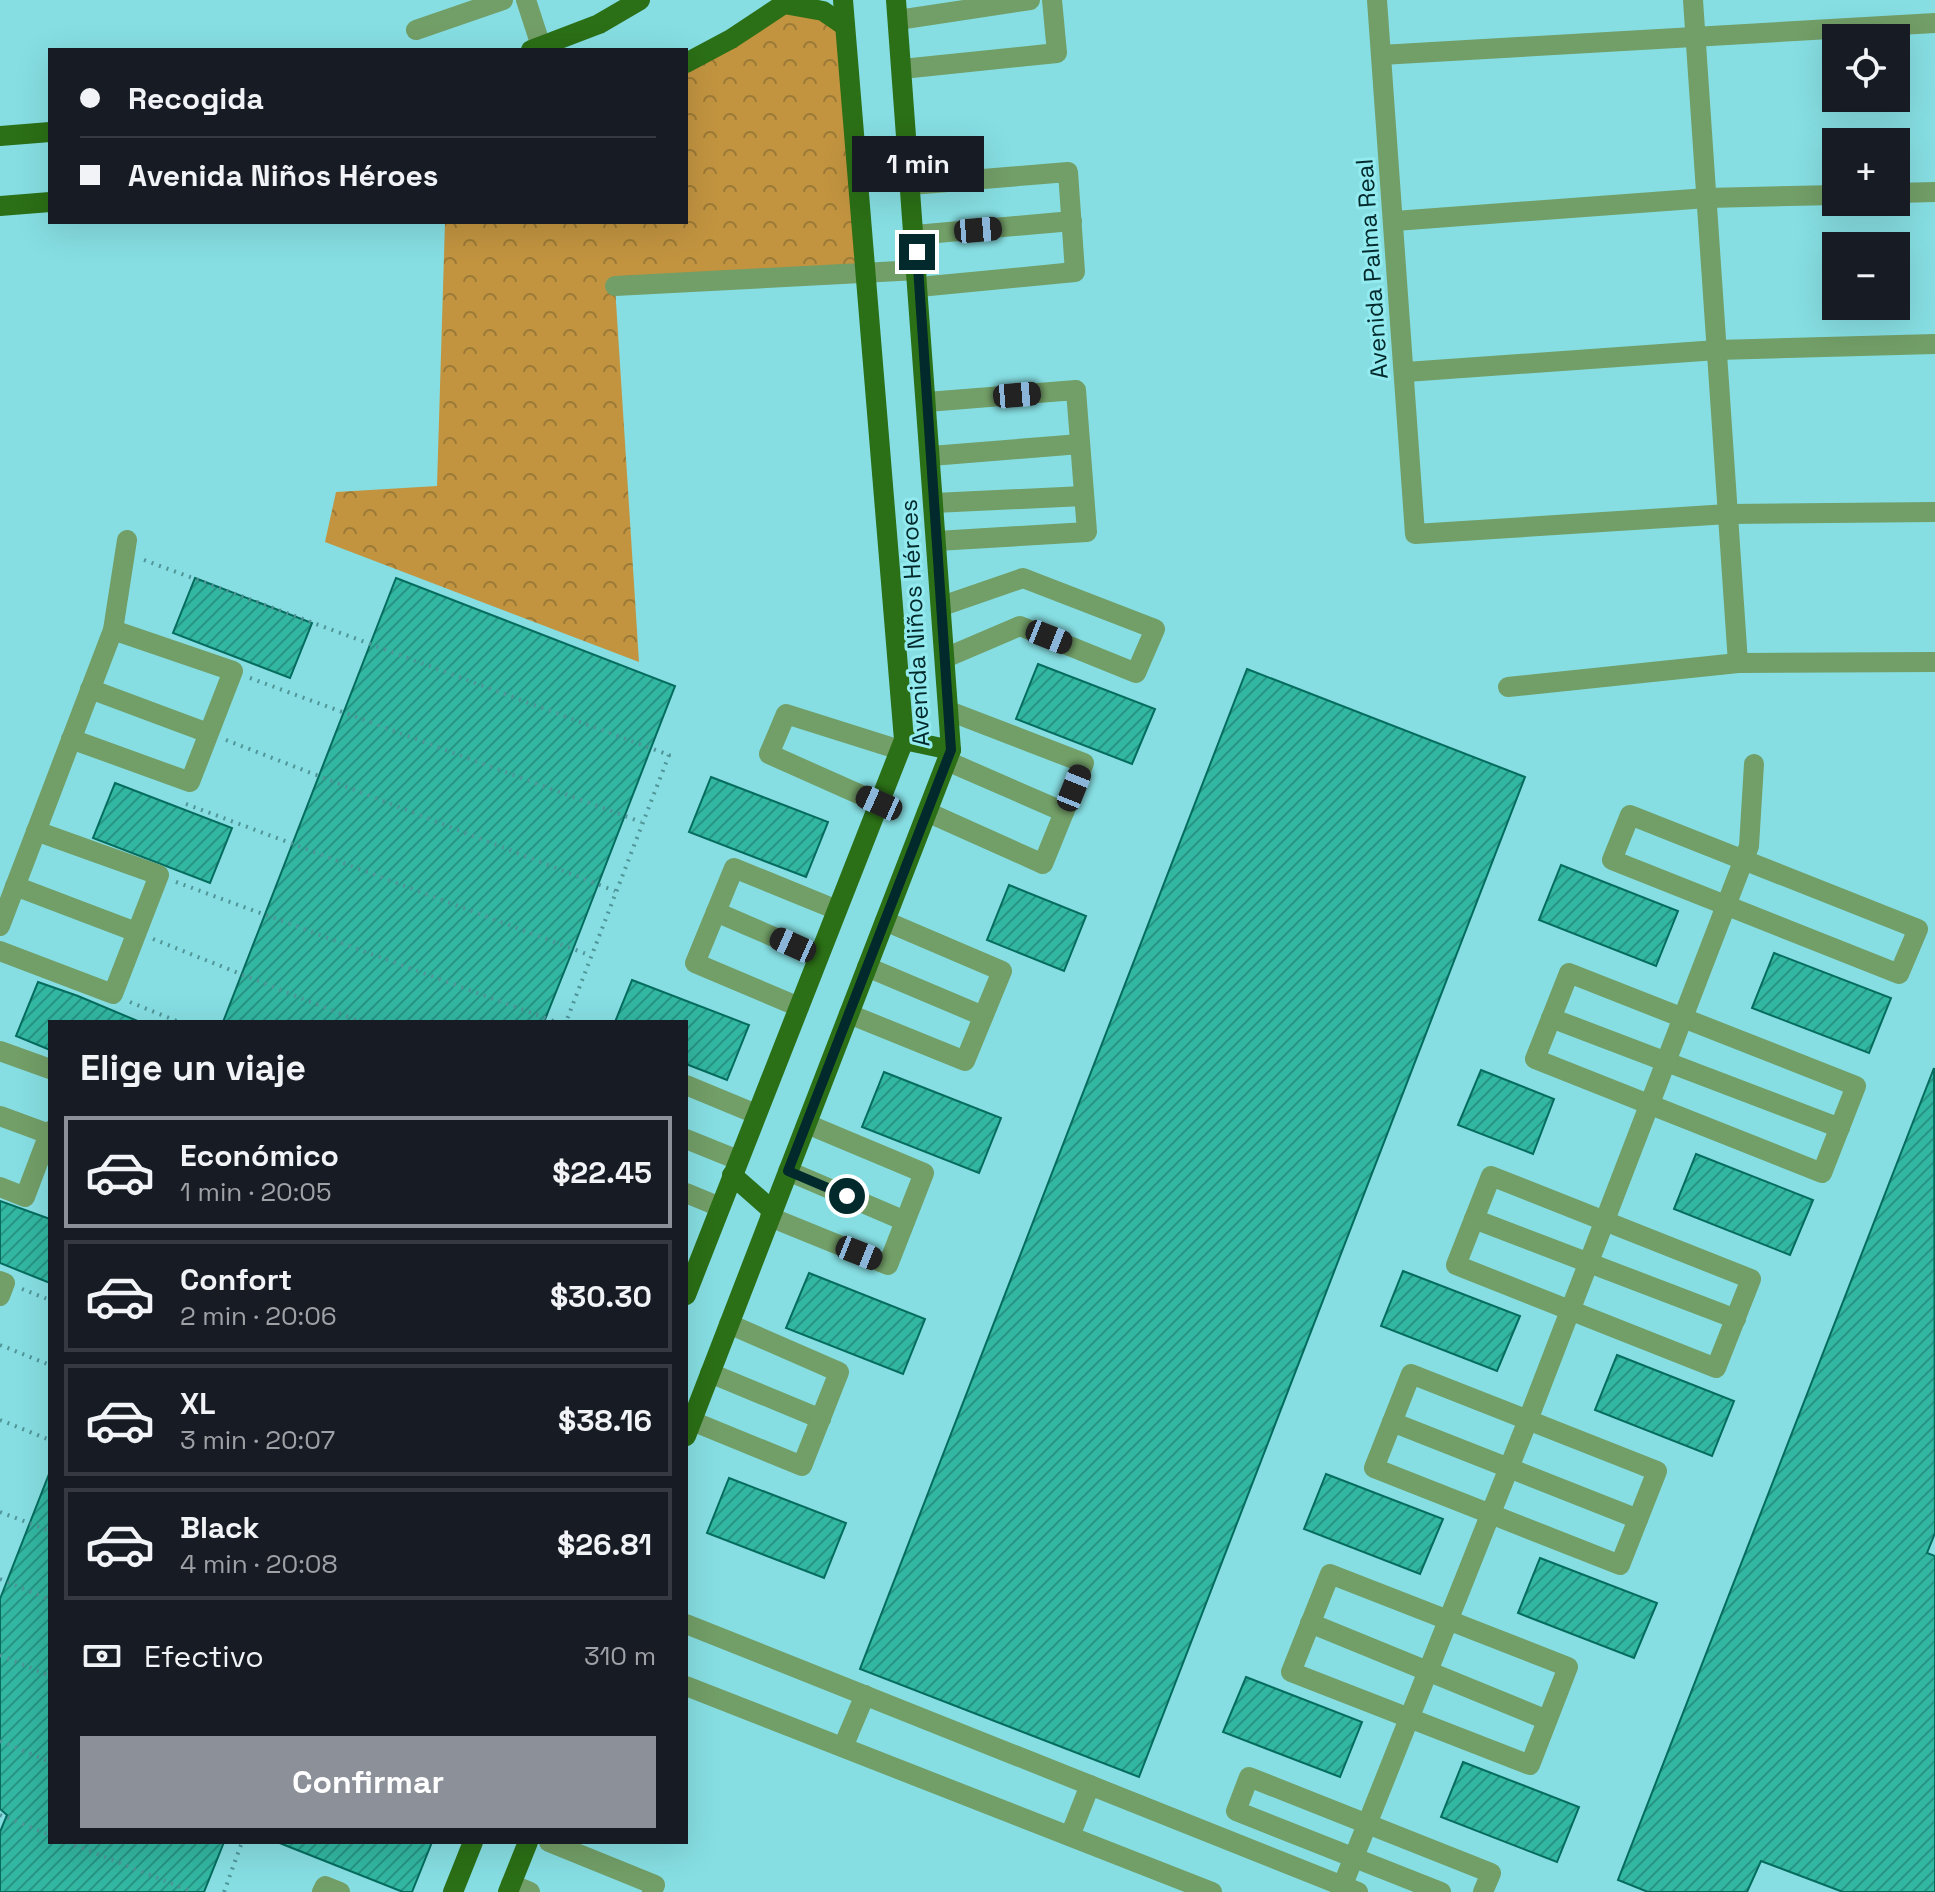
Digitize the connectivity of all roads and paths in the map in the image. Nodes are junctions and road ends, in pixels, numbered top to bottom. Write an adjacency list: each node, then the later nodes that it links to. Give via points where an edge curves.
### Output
1 (503, 0): 13 (street)
2 (526, 0): 15 (street)
3 (640, 0): 15 (main road, via 599,24)
4 (843, 0): 12 (main road, Avenida Niños Héroes)
5 (1030, 0): 10 (street)
6 (1052, 0): 18 (street, via 1057,53)
7 (1377, 0): 16 (street, Avenida Palma Real)
8 (1693, 0): 14 (street)
9 (787, 2): 12 (main road, via 823,11); 17 (main road)
10 (897, 10): 18 (main road, Avenida Niños Héroes)
11 (1935, 23): 14 (street)
12 (845, 26): 31 (main road, Avenida Niños Héroes)
13 (416, 30)
14 (1695, 34): 16 (street); 25 (street)
15 (536, 48)
16 (1381, 55): 29 (street, Avenida Palma Real)
17 (688, 62)
18 (902, 69): 21 (main road, Avenida Niños Héroes)
19 (48, 132): 20 (main road)
20 (0, 136)
21 (911, 185): 28 (street, via 1068,172); 30 (main road, Avenida Niños Héroes)
22 (1935, 192): 23 (street)
23 (1910, 193)
24 (1822, 195): 25 (street)
25 (1707, 198): 29 (street); 35 (street)
26 (48, 202): 27 (main road)
27 (0, 206)
28 (1072, 221): 30 (street); 32 (street, via 1075,272)
29 (1395, 221): 36 (street, Avenida Palma Real)
30 (915, 235): 32 (main road, Avenida Niños Héroes)
31 (868, 272): 32 (street); 33 (street); 57 (main road, Avenida Niños Héroes)
32 (919, 278): 37 (main road, Avenida Niños Héroes)
33 (615, 286)
34 (1935, 344): 35 (street)
35 (1717, 350): 36 (street); 43 (street)
36 (1406, 372): 43 (street, Avenida Palma Real, via 1415,534)
37 (927, 402): 38 (street, via 1076,390); 39 (main road, Avenida Niños Héroes)
38 (1080, 444): 39 (street); 40 (street)
39 (931, 456): 41 (main road, Avenida Niños Héroes)
40 (1084, 496): 41 (street); 44 (street, via 1087,532)
41 (934, 503): 44 (main road, Avenida Niños Héroes)
42 (1935, 512): 43 (street)
43 (1728, 514): 50 (street)
44 (937, 541): 46 (main road, Avenida Niños Héroes)
45 (127, 547): 47 (street); 64 (path, via 669,755)
46 (942, 606): 48 (main road, Avenida Niños Héroes); 48 (street, via 1023,578 1155,629 1136,673 1020,626)
47 (113, 630): 51 (street); 53 (street)
48 (945, 658): 54 (main road, Avenida Niños Héroes)
49 (1935, 662): 50 (street)
50 (1738, 663): 52 (street)
51 (233, 671): 55 (street); 64 (path)
52 (1508, 687)
53 (90, 689): 55 (street); 56 (street)
54 (949, 711): 58 (main road, Avenida Niños Héroes); 63 (street, via 1084,763)
55 (208, 733): 56 (street, via 190,782); 69 (path)
56 (71, 739): 65 (street)
57 (902, 745): 58 (main road); 61 (main road, Avenida Niños Héroes); 61 (street, via 786,714 769,754)
58 (949, 756): 62 (main road, Avenida Niños Héroes); 63 (street)
59 (1754, 764): 66 (street, via 1749,846)
60 (181, 802): 77 (path)
61 (879, 803): 71 (main road, Avenida Niños Héroes)
62 (927, 812): 63 (street, via 1043,864); 73 (main road, Avenida Niños Héroes)
63 (1064, 812)
64 (641, 822): 69 (path)
65 (36, 831): 67 (street); 68 (street)
66 (1743, 860): 70 (street); 70 (street, via 1630,815 1612,860); 70 (street, via 1918,929 1899,974)
67 (159, 875): 75 (street); 88 (path)
68 (15, 886): 74 (street); 75 (street)
69 (615, 891): 77 (path)
70 (1726, 905): 84 (street)
71 (837, 910): 72 (street, via 734,868); 78 (main road, Avenida Niños Héroes)
72 (716, 912): 78 (street); 81 (street, via 695,963)
73 (885, 921): 79 (main road, Avenida Niños Héroes); 83 (street, via 1002,971)
74 (0, 926)
75 (136, 932): 80 (street); 87 (path)
76 (0, 951): 80 (street)
77 (589, 955): 89 (path)
78 (818, 956): 81 (main road, Avenida Niños Héroes)
79 (867, 967): 82 (main road, Avenida Niños Héroes); 83 (street)
80 (113, 994): 86 (path)
81 (799, 1007): 95 (main road, Avenida Niños Héroes)
82 (849, 1014): 83 (street, via 965,1061); 97 (main road, Avenida Niños Héroes)
83 (983, 1016)
84 (1683, 1017): 85 (street, via 1569,973); 91 (street); 98 (street, via 1856,1086)
85 (1551, 1018): 91 (street); 94 (street, via 1535,1059)
86 (174, 1020)
87 (356, 1020)
88 (551, 1020)
89 (567, 1020)
90 (0, 1051): 92 (street)
91 (1665, 1061): 94 (street); 98 (street)
92 (48, 1068)
93 (688, 1086): 95 (street)
94 (1648, 1104): 98 (street, via 1822,1173); 110 (street)
95 (756, 1114): 102 (main road, Avenida Niños Héroes)
96 (0, 1116): 99 (street)
97 (807, 1124): 103 (main road, Avenida Niños Héroes); 109 (street, via 924,1173)
98 (1840, 1128)
99 (48, 1132)
100 (48, 1135): 104 (street, via 25,1197)
101 (688, 1140): 102 (street)
102 (735, 1167): 106 (main road, Avenida Niños Héroes); 107 (main road)
103 (788, 1171): 107 (main road, Avenida Niños Héroes); 109 (street)
104 (0, 1187)
105 (688, 1194): 106 (street)
106 (720, 1207): 113 (main road, Avenida Niños Héroes)
107 (772, 1214): 109 (street, via 888,1265); 117 (main road, Avenida Niños Héroes)
108 (1474, 1219): 110 (street, via 1491,1176); 111 (street); 115 (street, via 1456,1265)
109 (905, 1221)
110 (1603, 1221): 111 (street); 116 (street, via 1751,1279)
111 (1588, 1262): 115 (street); 116 (street)
112 (2, 1287): 114 (path)
113 (688, 1290)
114 (48, 1299)
115 (1570, 1310): 116 (street, via 1716,1368); 123 (street)
116 (1736, 1319)
117 (729, 1324): 120 (main road, Avenida Niños Héroes); 121 (street, via 839,1372)
118 (0, 1345): 119 (path)
119 (48, 1364)
120 (710, 1373): 121 (street); 125 (main road, Avenida Niños Héroes)
121 (821, 1419): 125 (street, via 802,1466)
122 (0, 1420): 126 (path)
123 (1528, 1420): 124 (street, via 1411,1374); 127 (street); 130 (street, via 1657,1471)
124 (1392, 1422): 127 (street); 129 (street, via 1374,1468)
125 (689, 1428)
126 (48, 1439)
127 (1509, 1468): 129 (street); 130 (street)
128 (0, 1512): 131 (path)
129 (1491, 1514): 130 (street, via 1620,1565); 134 (street)
130 (1638, 1519)
131 (48, 1530)
132 (0, 1579): 133 (path)
133 (48, 1599)
134 (1449, 1621): 135 (street, via 1330,1574); 138 (street); 143 (street, via 1568,1667)
135 (1310, 1623): 138 (street); 142 (street, via 1291,1672)
136 (688, 1625): 141 (street)
137 (0, 1655): 139 (path)
138 (1429, 1669): 142 (street); 143 (street)
139 (48, 1675)
140 (688, 1687): 145 (street)
141 (865, 1695): 145 (street); 147 (street)
142 (1410, 1718): 143 (street, via 1530,1765); 149 (street)
143 (1547, 1720)
144 (0, 1741): 146 (path)
145 (843, 1747): 151 (street)
146 (48, 1761)
147 (1090, 1785): 151 (street); 159 (street)
148 (0, 1815): 150 (path)
149 (1367, 1824): 157 (street); 157 (street, via 1249,1777 1236,1811); 168 (street, via 1491,1873)
150 (48, 1834)
151 (1070, 1836): 166 (street)
152 (72, 1844): 160 (path)
153 (241, 1844): 161 (path)
154 (472, 1844): 164 (main road)
155 (528, 1844): 158 (main road)
156 (554, 1844): 165 (street, via 655,1885)
157 (1354, 1857): 159 (street); 167 (street)
158 (517, 1889)
159 (1347, 1890)
160 (193, 1892)
161 (224, 1892)
162 (322, 1892): 163 (street, via 325,1886)
163 (340, 1892)
164 (453, 1892)
165 (652, 1892)
166 (1212, 1892)
167 (1441, 1892)
168 (1483, 1892)

